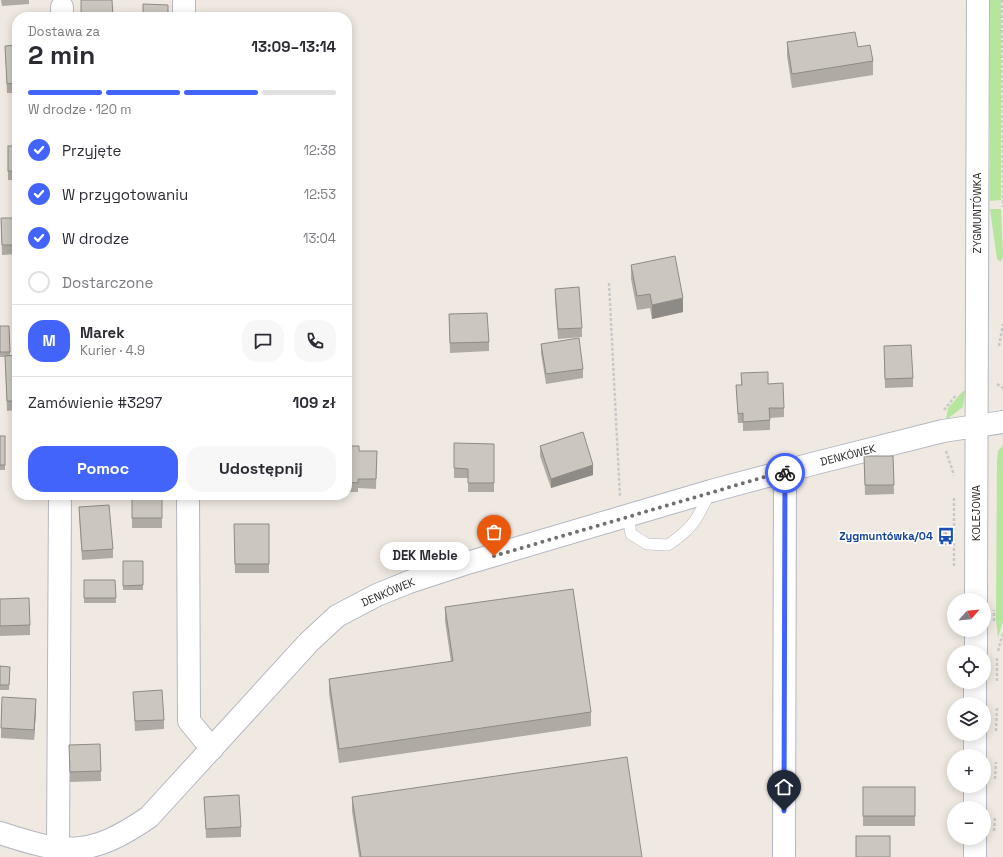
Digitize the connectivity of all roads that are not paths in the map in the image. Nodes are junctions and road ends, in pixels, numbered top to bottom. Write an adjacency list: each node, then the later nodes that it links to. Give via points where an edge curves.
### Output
1 (184, 0): 3 (street)
2 (978, 0): 5 (street, ZYGMUNTÓWKA)
3 (184, 12)
4 (1003, 422): 5 (street, DENKÓWEK)
5 (976, 426): 6 (street, DENKÓWEK, via 943,431); 11 (street, KOLEJOWA)
6 (785, 471): 7 (street, DENKÓWEK); 16 (street)
7 (711, 492): 10 (street, DENKÓWEK); 10 (lane, via 697,520 668,546 648,544 631,534)
8 (60, 500): 15 (street)
9 (188, 500): 12 (street, via 189,721)
10 (628, 516): 12 (street, DENKÓWEK, via 409,582 337,616 309,642)
11 (976, 593)
12 (212, 749): 15 (street, DENKÓWEK, via 149,817 124,834 83,849)
13 (0, 833): 15 (street, DENKÓWEK, via 33,844)
14 (975, 845): 17 (street)
15 (58, 848)
16 (784, 857)
17 (975, 857)

